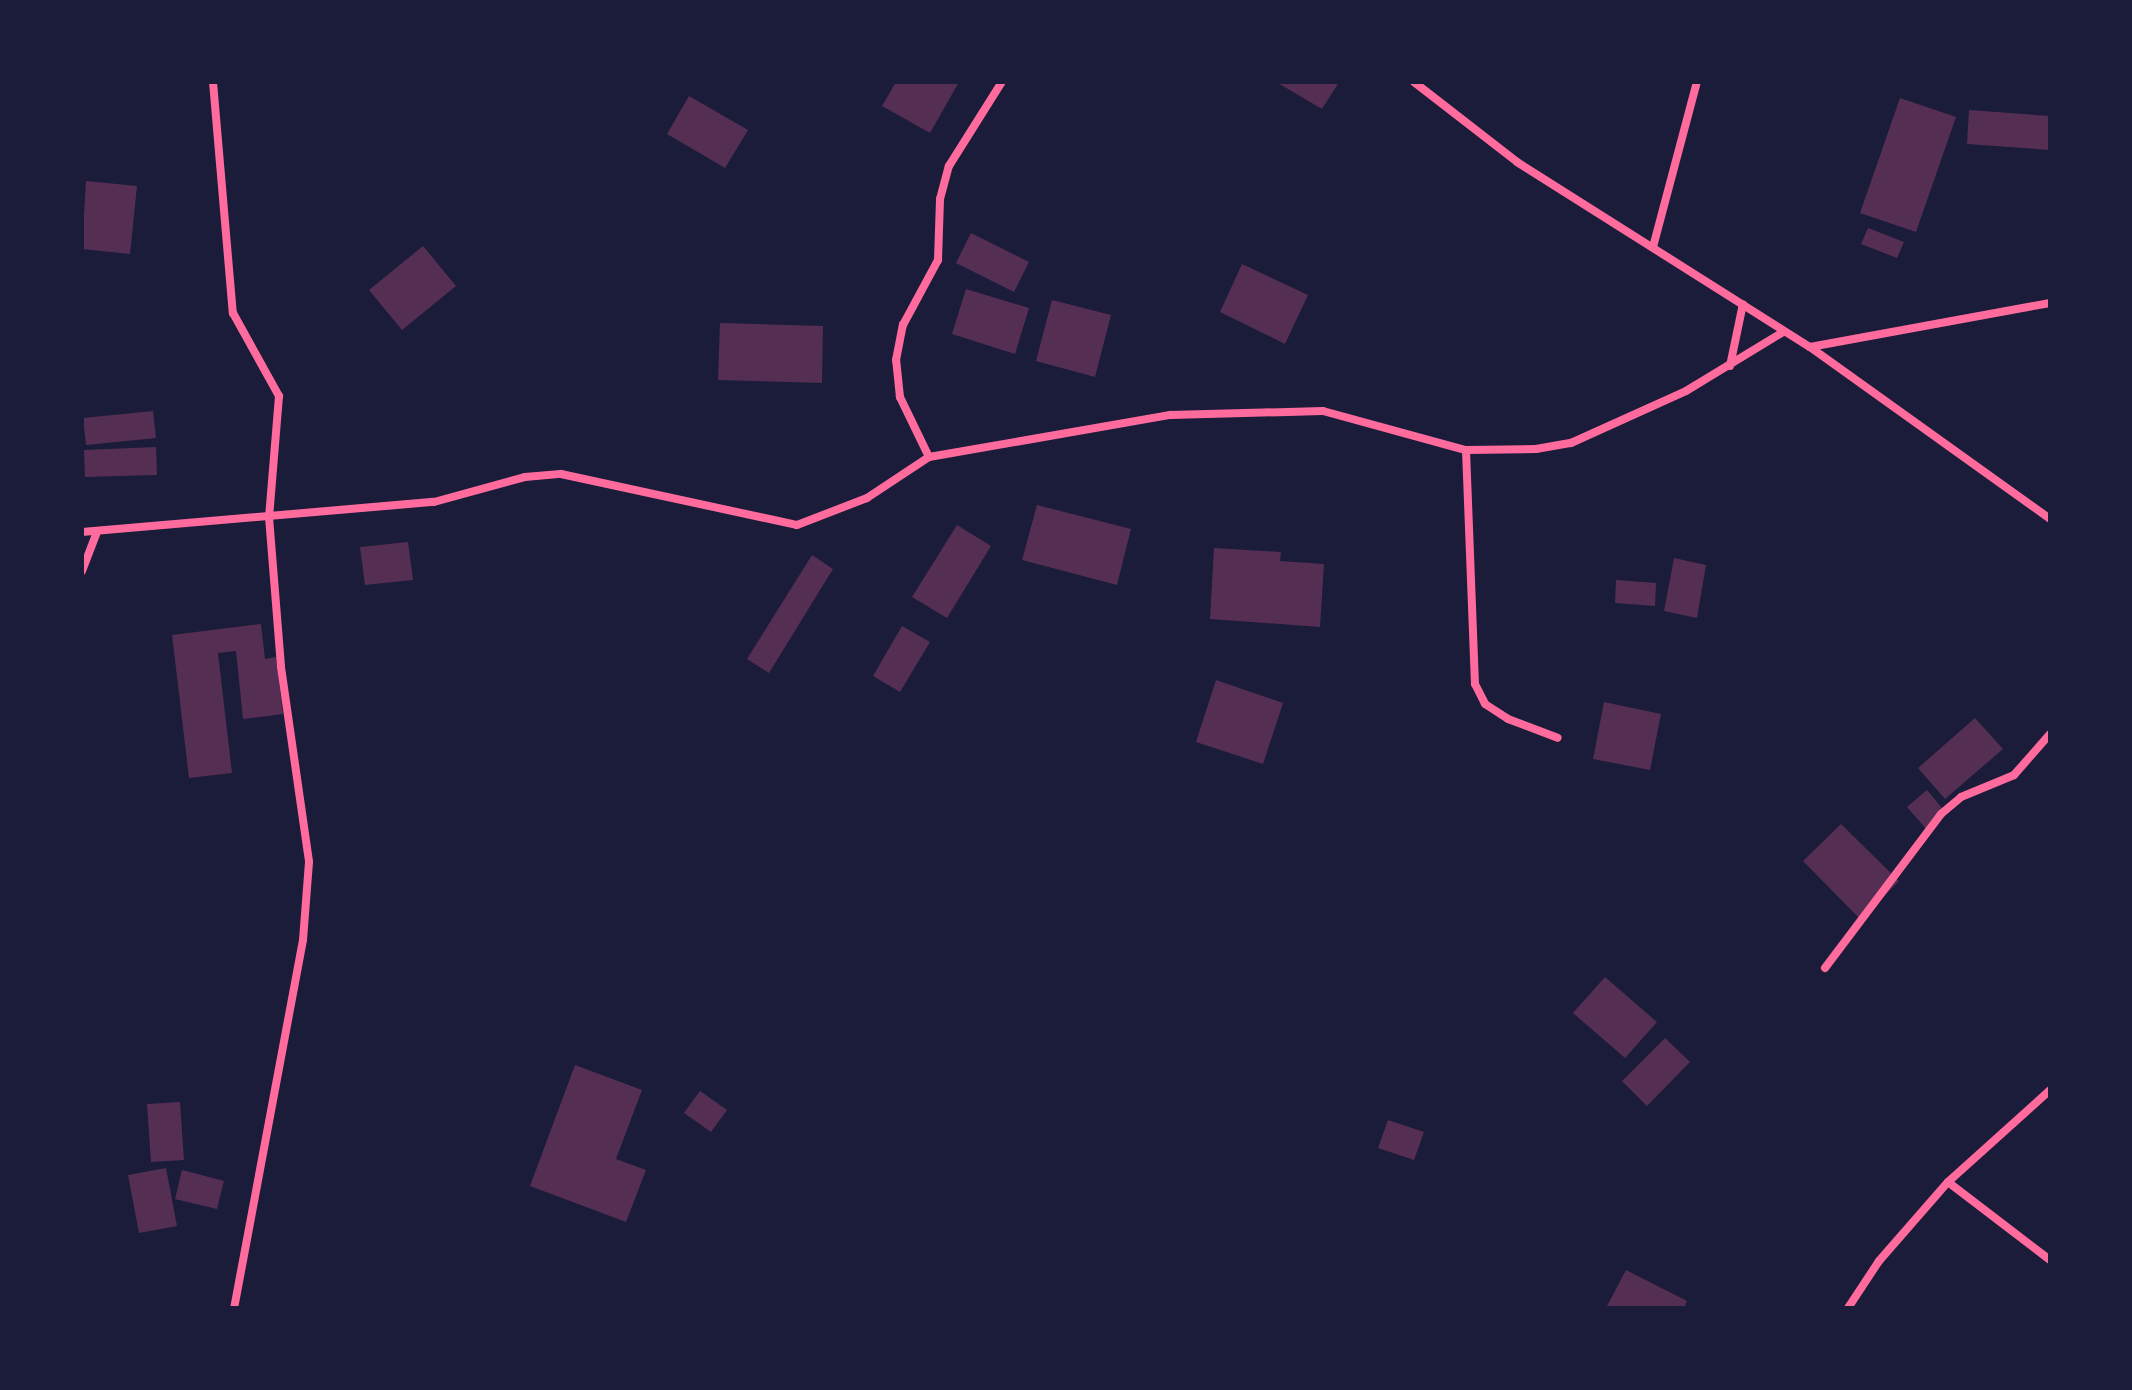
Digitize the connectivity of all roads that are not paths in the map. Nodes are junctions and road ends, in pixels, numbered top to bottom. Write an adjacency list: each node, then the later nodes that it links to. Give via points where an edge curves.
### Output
1 (213, 82): 13 (street, via 233,313 279,396)
2 (1002, 82): 12 (street, via 949,166 940,199 938,260 901,336 900,397)
3 (1414, 82): 5 (street, via 1517,162)
4 (1697, 82): 5 (street)
5 (1653, 247): 7 (street)
6 (2050, 303): 9 (street)
7 (1743, 304): 8 (street); 10 (street)
8 (1783, 332): 9 (street); 10 (street)
9 (1810, 347): 14 (street)
10 (1730, 366): 11 (street, via 1571,443)
11 (1466, 450): 12 (street, via 1425,442 1355,417 1274,410 1170,415); 19 (street, via 1475,684 1485,704 1508,719)
12 (929, 457): 13 (street, via 867,498 797,525 561,474 525,477 434,502)
13 (269, 517): 16 (street); 24 (street, via 281,667 309,862 303,940)
14 (2050, 519)
15 (82, 532): 16 (street)
16 (97, 532): 17 (street)
17 (82, 571)
18 (2050, 734): 20 (street, via 2014,775 1961,797 1941,814)
19 (1558, 738)
20 (1825, 968)
21 (2050, 1090): 22 (street)
22 (1948, 1182): 23 (street); 25 (street, via 1879,1261)
23 (2050, 1260)
24 (234, 1308)
25 (1848, 1308)

